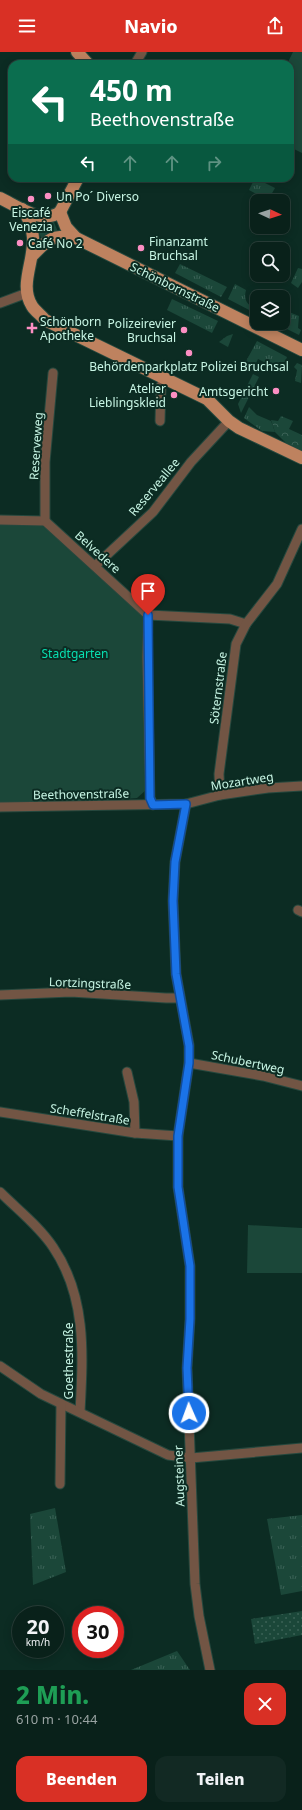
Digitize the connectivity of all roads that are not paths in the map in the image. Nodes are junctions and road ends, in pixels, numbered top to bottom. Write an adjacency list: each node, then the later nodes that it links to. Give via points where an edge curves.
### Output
1 (77, 52): 2 (main road)
2 (84, 60)
3 (76, 182): 6 (main road)
4 (0, 198): 5 (main road)
5 (22, 209): 6 (main road, via 47,217); 8 (main road, via 31,225)
6 (60, 212): 7 (main road, Schönbornstraße, via 66,227)
7 (76, 238): 8 (main road, via 56,236 46,241); 11 (main road, Schönbornstraße)
8 (33, 255): 9 (main road)
9 (27, 293): 10 (street); 13 (main road, via 32,306 45,320)
10 (0, 303)
11 (302, 350)
12 (53, 373): 18 (street, Reserveweg, via 45,462)
13 (165, 379): 14 (street, via 161,386); 15 (main road, via 207,399)
14 (160, 421)
15 (229, 421): 16 (main road); 20 (street, Reserveallee, via 191,462 153,512)
16 (302, 458)
17 (0, 520): 18 (street)
18 (45, 521): 20 (street, Belvedere)
19 (302, 529): 22 (street, Söternstraße, via 277,584)
20 (95, 566): 21 (street, Belvedere)
21 (148, 615): 22 (street, via 230,619); 26 (street, via 150,798)
22 (246, 624): 24 (street, Söternstraße, via 236,644 232,666 219,774)
23 (302, 786): 24 (street, Mozartweg)
24 (220, 795): 25 (street, Mozartweg)
25 (186, 804): 26 (street, Beethovenstraße); 29 (street, Augsteiner, via 175,862 173,901)
26 (153, 805): 27 (street, Beethovenstraße)
27 (0, 807)
28 (0, 995): 29 (street, Lortzingstraße, via 71,992)
29 (180, 998): 30 (street, Augsteiner, via 187,1031)
30 (189, 1063): 32 (street, Schubertweg, via 263,1076); 35 (street, Augsteiner)
31 (127, 1072): 34 (street, via 134,1102)
32 (302, 1086)
33 (0, 1112): 34 (street, Scheffelstraße)
34 (135, 1133): 35 (street, Scheffelstraße)
35 (178, 1136): 41 (street, Augsteiner, via 178,1187 190,1266 187,1368)
36 (0, 1192): 39 (street, Goethestraße, via 53,1246 74,1290 82,1339)
37 (0, 1366): 38 (street, via 41,1394)
38 (61, 1404): 39 (street); 42 (street)
39 (80, 1412): 41 (street, via 158,1452)
40 (302, 1448): 41 (street)
41 (191, 1458): 43 (street, Augsteiner, via 196,1599)
42 (60, 1484)
43 (210, 1670)

